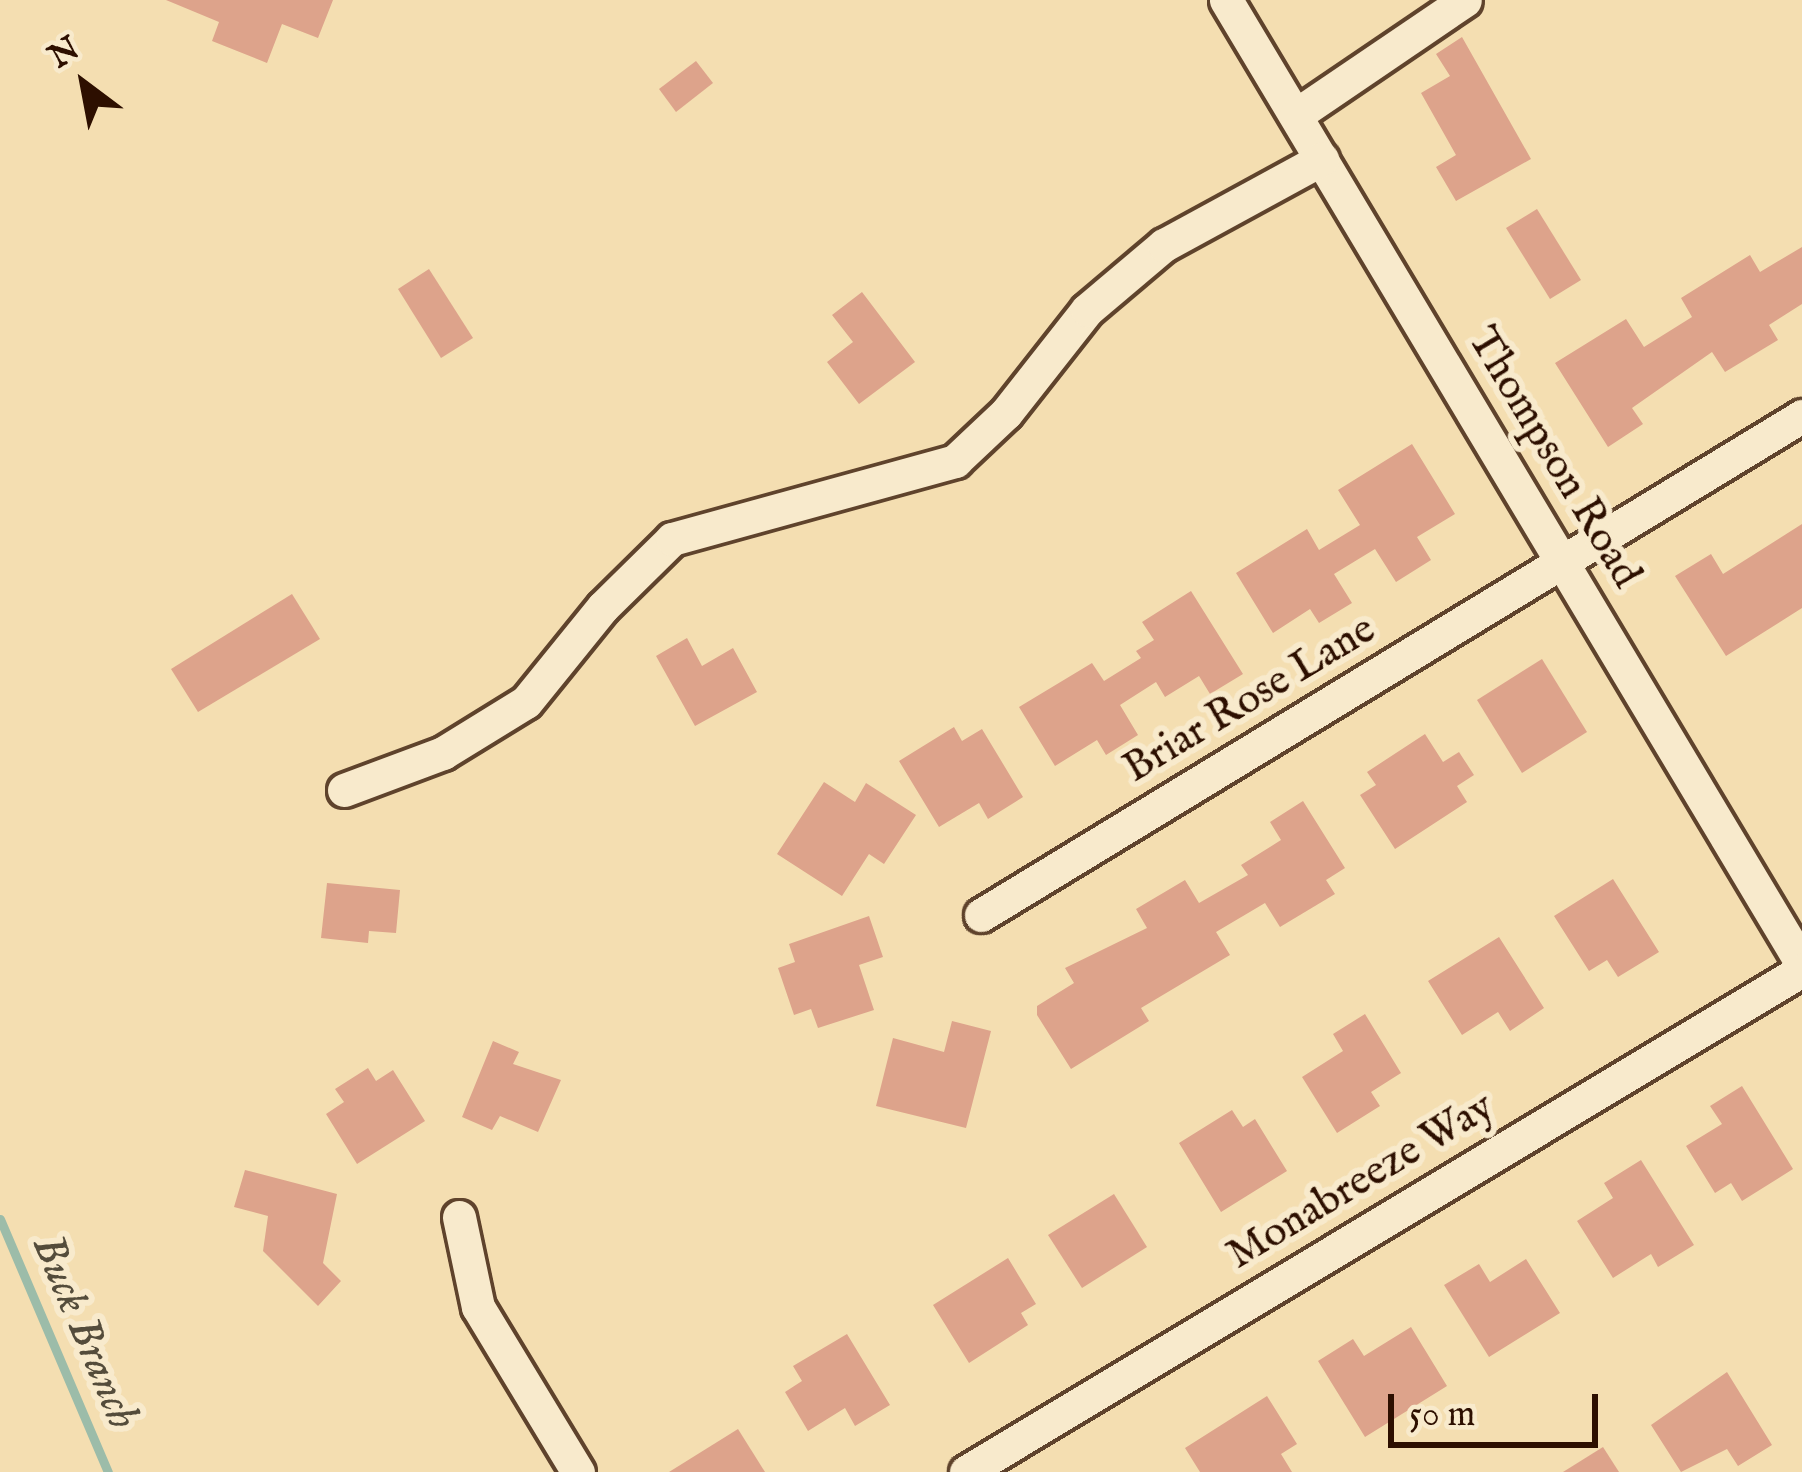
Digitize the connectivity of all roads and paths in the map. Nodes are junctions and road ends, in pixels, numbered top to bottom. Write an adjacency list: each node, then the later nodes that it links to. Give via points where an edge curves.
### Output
1 (1226, 0): 3 (street, Thompson Road)
2 (1465, 0): 3 (street)
3 (1296, 115): 4 (street, Thompson Road)
4 (1322, 159): 6 (street, Thompson Road); 7 (street, via 1164,245 1087,310 956,461 672,539 603,607 526,702 443,753)
5 (1802, 416): 6 (street, Briar Rose Lane)
6 (1565, 562): 8 (street, Briar Rose Lane); 9 (street, Thompson Road)
7 (344, 790)
8 (981, 915)
9 (1802, 967): 12 (street, Monabreeze Way)
10 (458, 1217): 11 (street, via 478,1307)
11 (578, 1472)
12 (966, 1472)

